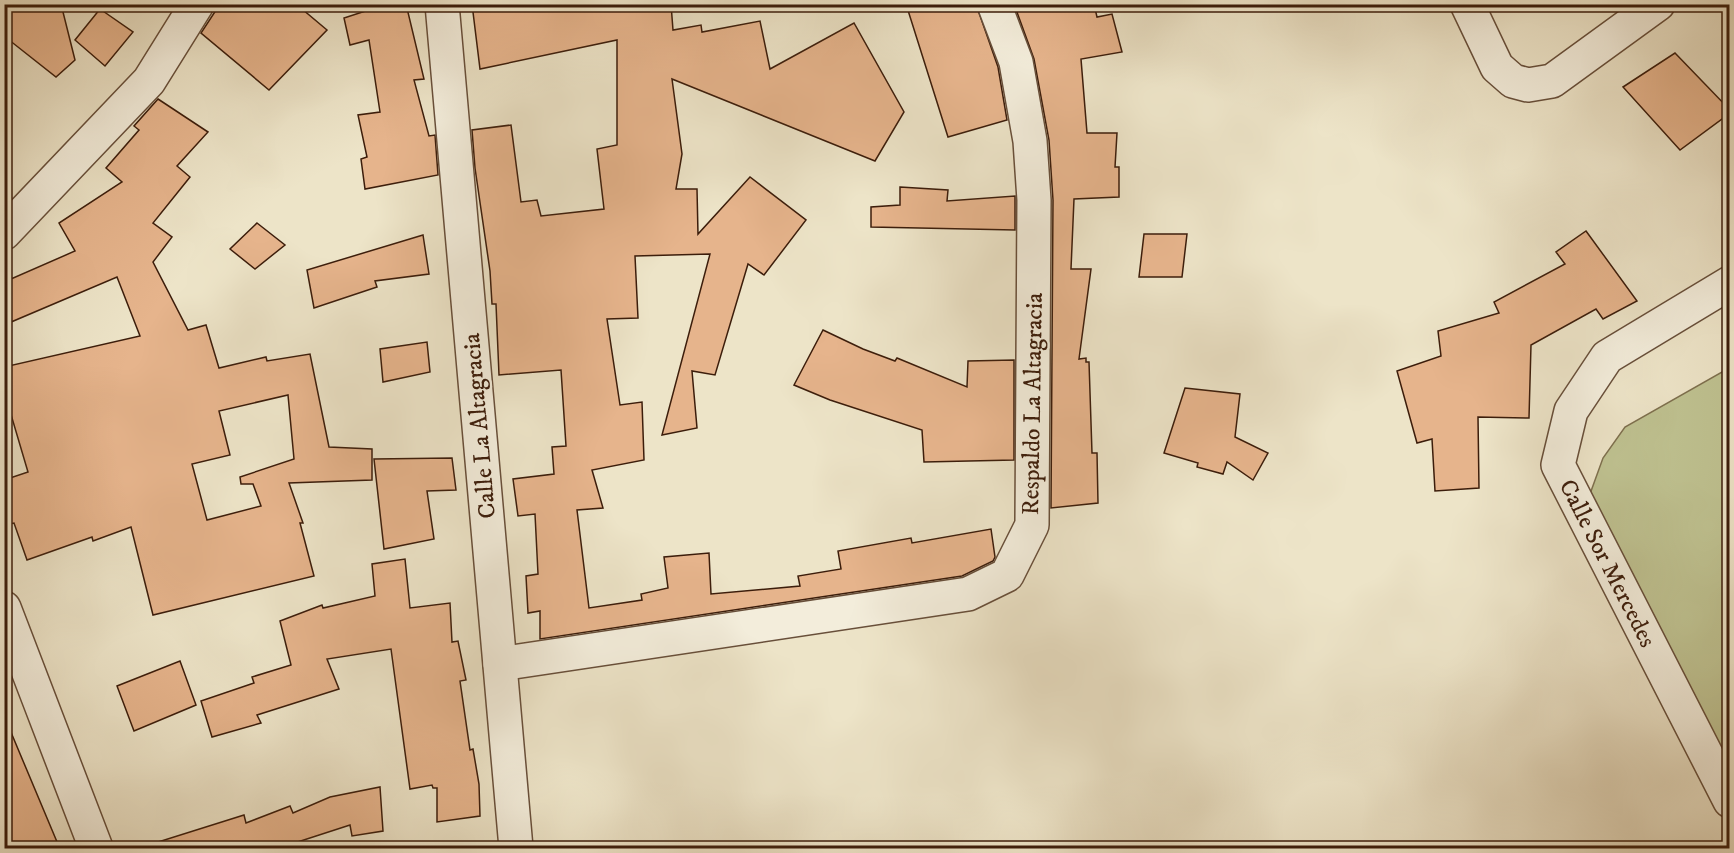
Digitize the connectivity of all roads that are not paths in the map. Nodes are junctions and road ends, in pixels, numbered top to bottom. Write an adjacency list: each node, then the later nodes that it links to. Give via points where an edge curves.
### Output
1 (197, 4): 6 (street, via 149,81)
2 (442, 4): 9 (street, Calle La Altagracia)
3 (994, 4): 9 (street, Respaldo La Altagracia, via 1017,62 1030,141 1034,200 1032,525 1007,575 968,594 900,606)
4 (1467, 4): 5 (street, via 1497,67 1513,81 1528,85 1552,81)
5 (1658, 4)
6 (4, 233)
7 (1730, 283): 10 (street, Calle Sor Mercedes, via 1606,357 1571,411 1558,465)
8 (4, 608): 11 (street)
9 (500, 664): 12 (street, Calle La Altagracia)
10 (1730, 801)
11 (96, 849)
12 (516, 849)

